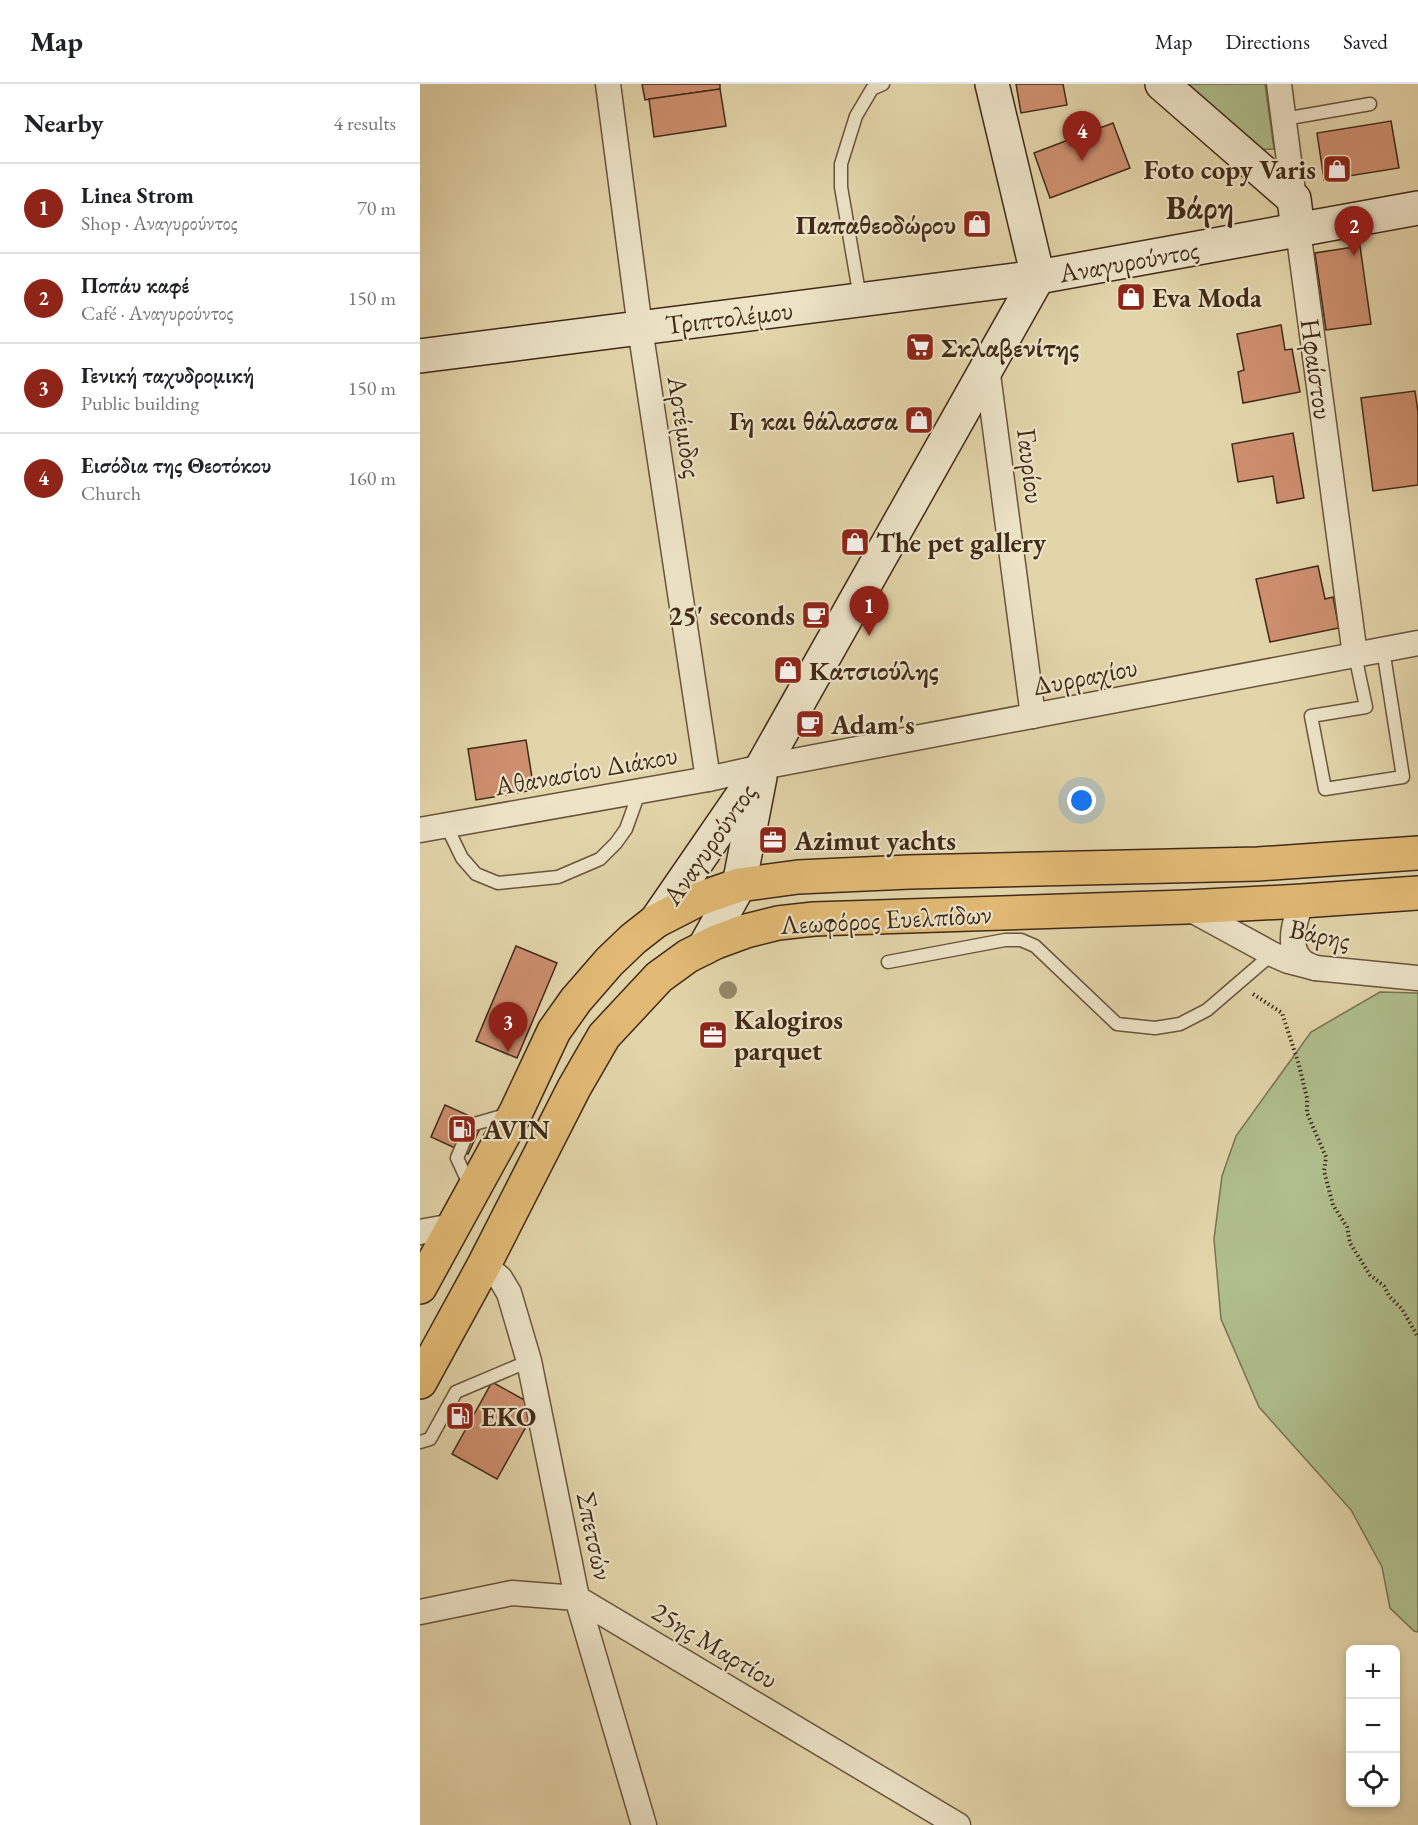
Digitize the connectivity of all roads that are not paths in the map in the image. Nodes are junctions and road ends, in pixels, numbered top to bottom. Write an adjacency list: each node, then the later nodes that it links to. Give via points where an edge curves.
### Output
1 (608, 84): 12 (street, Αρτέμιδος)
2 (883, 84): 11 (lane, via 872,89 856,116 841,164 841,187)
3 (992, 84): 10 (main road)
4 (1162, 84): 9 (main road)
5 (1280, 84): 7 (street, Ηφαίστου)
6 (1370, 104): 7 (lane)
7 (1284, 119): 9 (street, Ηφαίστου)
8 (1418, 208): 9 (main road, Αναγυρούντος)
9 (1296, 215): 10 (main road, Αναγυρούντος); 17 (street, Ηφαίστου)
10 (1038, 277): 11 (main road, Τριπτολέμου); 14 (main road, Αναγυρούντος)
11 (861, 300): 12 (main road, Τριπτολέμου)
12 (640, 328): 13 (main road, Τριπτολέμου); 20 (street, Αρτέμιδος)
13 (420, 356)
14 (987, 366): 18 (street, Γαυρίου); 19 (main road, Αναγυρούντος)
15 (1418, 643): 16 (street, Δυρραχίου)
16 (1383, 650): 17 (street, Δυρραχίου); 17 (lane, via 1403,777 1325,789 1311,716 1366,707)
17 (1355, 655): 18 (street, Δυρραχίου)
18 (1033, 716): 19 (street, Δυρραχίου)
19 (762, 767): 20 (street, Αθανασίου Διάκου); 25 (main road, Αναγυρούντος); 29 (main road, Αναγυρούντος)
20 (708, 779): 21 (street, Αθανασίου Διάκου)
21 (640, 790): 22 (street, Αθανασίου Διάκου); 22 (lane, via 626,829 616,843 600,859 558,877 498,884 476,874 462,858)
22 (446, 825): 23 (street, Αθανασίου Διάκου)
23 (420, 830)
24 (1418, 853): 25 (main road, Λεωφόρος Ευελπίδων, via 1258,864 798,877)
25 (739, 885): 29 (main road, Λεωφόρος Ευελπίδων, via 699,899); 30 (main road, Αναγυρούντος)
26 (1418, 893): 27 (main road, Λεωφόρος Ευελπίδων)
27 (1302, 901): 28 (main road, Λεωφόρος Ευελπίδων); 33 (street, via 1293,927 1294,946 1300,960)
28 (1186, 907): 30 (main road, Λεωφόρος Ευελπίδων, via 814,919 746,931); 31 (street, Βάρης)
29 (656, 921): 35 (main road, Λεωφόρος Ευελπίδων, via 609,962 554,1031 516,1112)
30 (704, 948): 37 (main road, Λεωφόρος Ευελπίδων, via 659,977 604,1036)
31 (1272, 954): 32 (lane, via 1207,1010 1180,1024 1155,1029 1117,1024 1035,946 1022,940); 33 (street, Βάρης)
32 (888, 962)
33 (1315, 968): 34 (street, Βάρης)
34 (1418, 978)
35 (453, 1226): 36 (street); 38 (main road, Λεωφόρος Ευελπίδων)
36 (420, 1232)
37 (484, 1265): 39 (street, Σπετσών, via 500,1278 509,1293); 40 (main road, Λεωφόρος Ευελπίδων)
38 (420, 1287)
39 (529, 1361): 41 (lane, via 456,1392 430,1439); 42 (street, Σπετσών)
40 (420, 1382)
41 (420, 1442)
42 (577, 1598): 43 (street, 25ης Μαρτίου, via 512,1593); 44 (street, Σπετσών); 45 (street, 25ης Μαρτίου)
43 (420, 1612)
44 (644, 1825)
45 (958, 1825)

